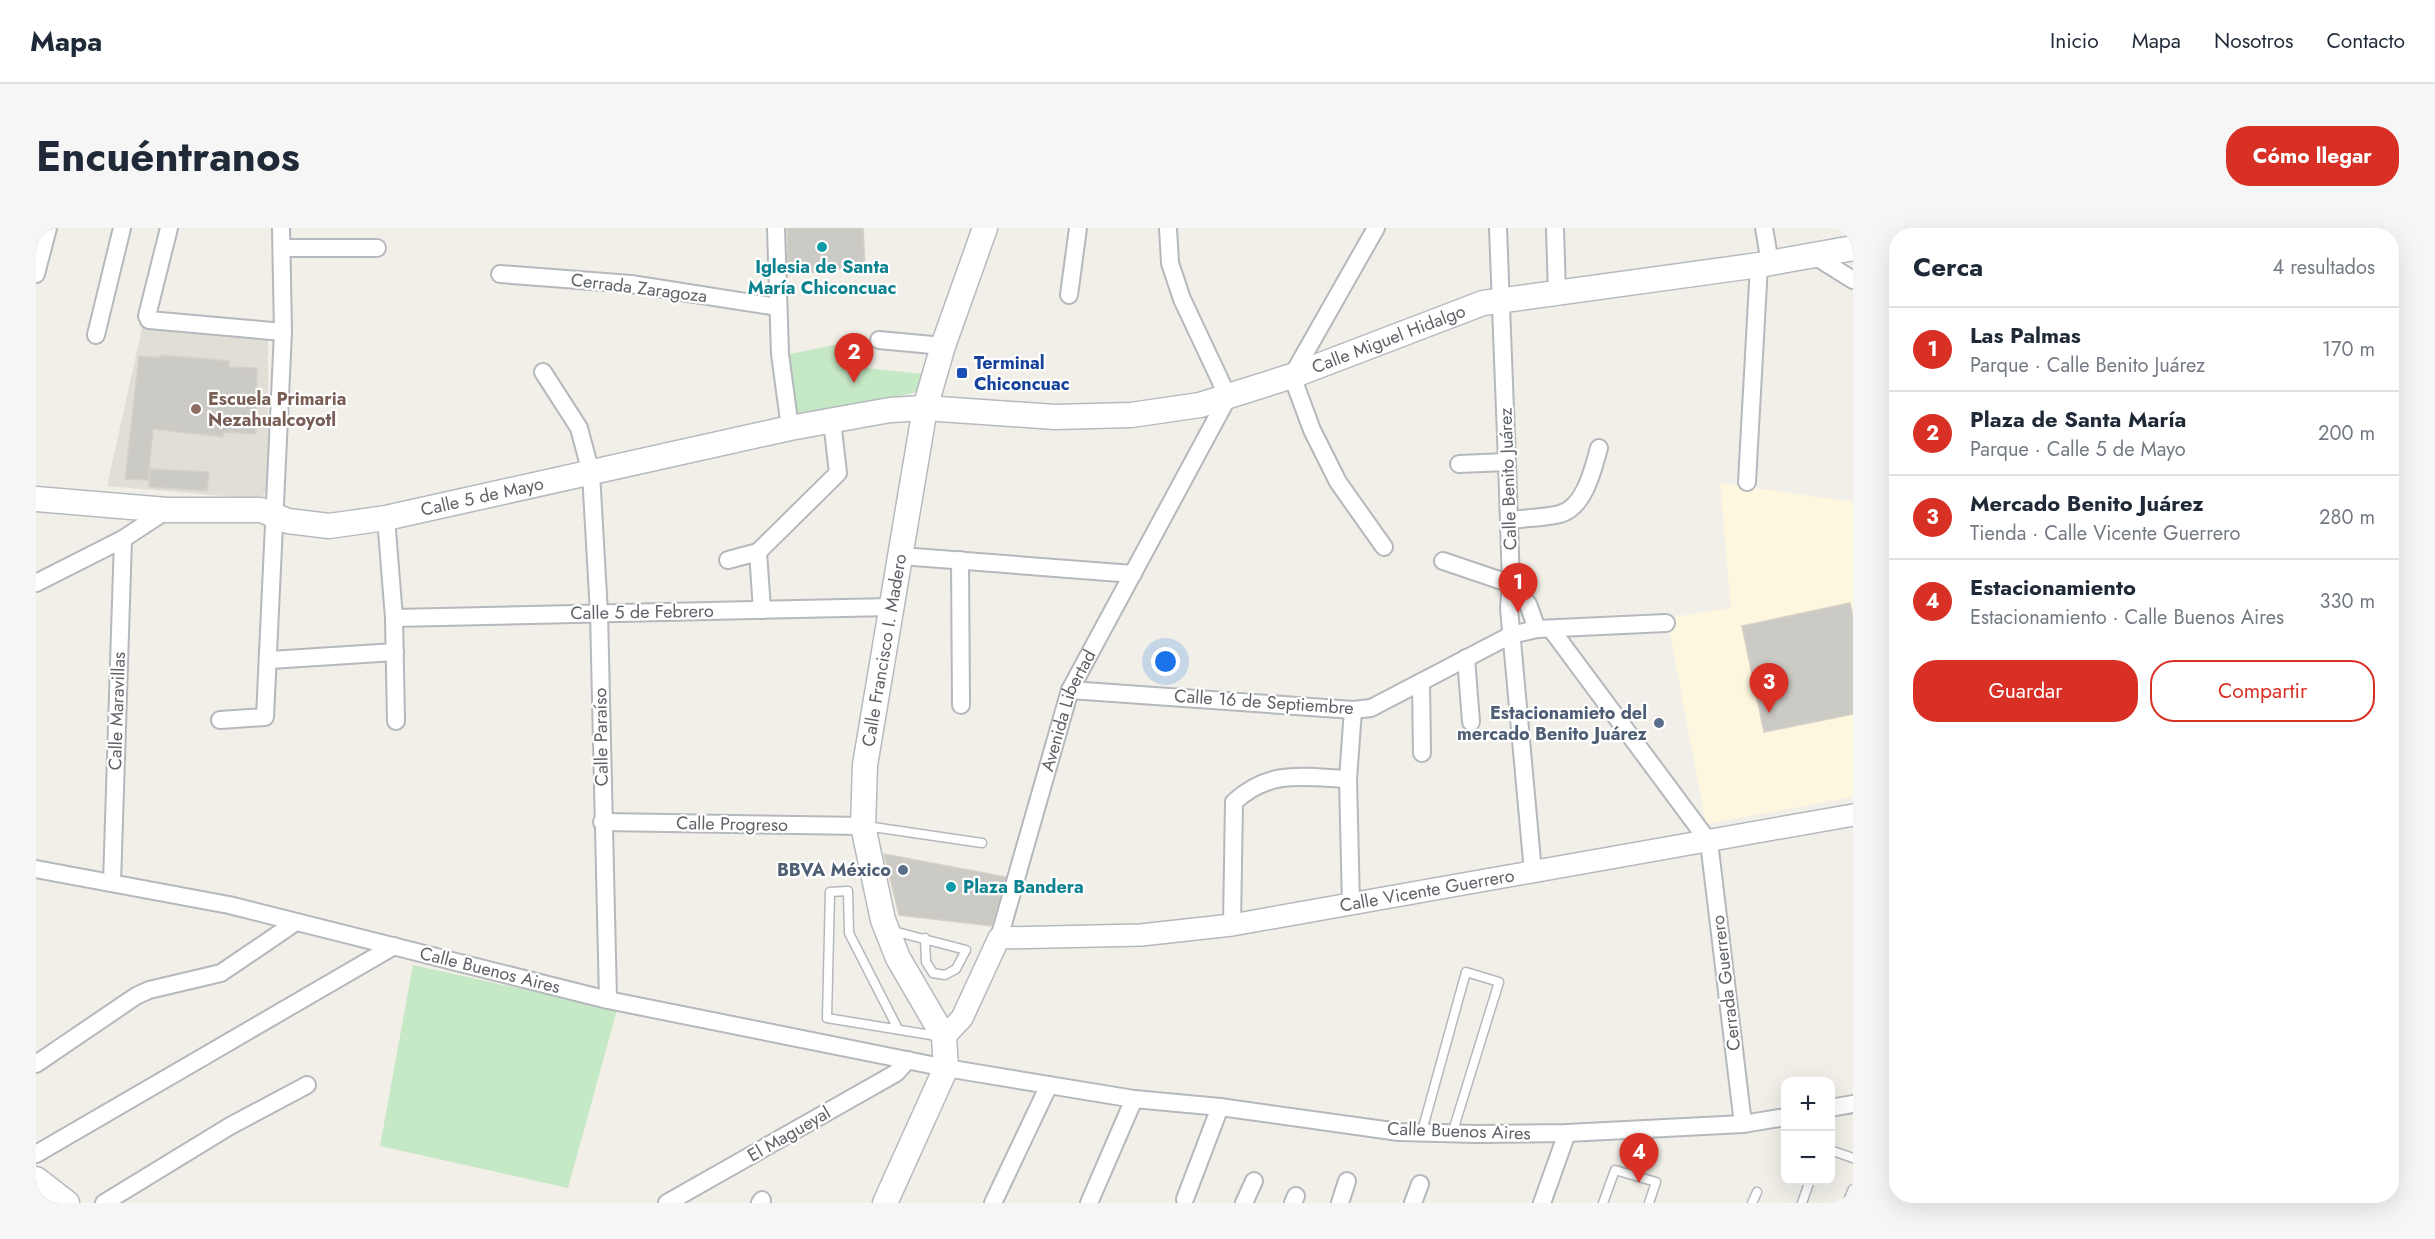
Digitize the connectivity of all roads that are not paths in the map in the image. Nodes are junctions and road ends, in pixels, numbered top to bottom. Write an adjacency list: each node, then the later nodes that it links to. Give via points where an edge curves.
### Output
1 (48, 228): 18 (street)
2 (122, 228): 26 (street)
3 (168, 228): 25 (street, via 148,320)
4 (281, 228): 13 (street)
5 (776, 228): 24 (street)
6 (985, 228): 28 (main road, Calle Francisco I. Madero)
7 (1078, 228): 22 (street)
8 (1168, 228): 31 (street, via 1170,263 1182,299)
9 (1376, 228): 30 (street)
10 (1498, 228): 23 (street, Calle Benito Juárez)
11 (1555, 228): 21 (street)
12 (1764, 228): 17 (street)
13 (282, 248): 14 (street); 25 (street)
14 (377, 248)
15 (1853, 248): 16 (main road, Calle Miguel Hidalgo)
16 (1813, 255): 17 (main road, Calle Miguel Hidalgo); 20 (street)
17 (1765, 264): 21 (main road, Calle Miguel Hidalgo); 39 (street)
18 (36, 274)
19 (500, 274): 24 (street, Cerrada Zaragoza, via 631,285)
20 (1853, 280)
21 (1557, 294): 23 (main road, Calle Miguel Hidalgo)
22 (1069, 295)
23 (1502, 299): 30 (main road, Calle Miguel Hidalgo); 36 (street, Calle Benito Juárez)
24 (778, 307): 34 (street)
25 (283, 332): 42 (street)
26 (96, 335)
27 (879, 340): 28 (street)
28 (943, 346): 32 (main road, Calle Francisco I. Madero)
29 (543, 372): 38 (street, Calle Paraíso, via 579,428)
30 (1292, 376): 31 (main road, Calle Miguel Hidalgo); 46 (street, via 1312,430 1338,482)
31 (1228, 397): 32 (main road, Calle Miguel Hidalgo, via 1131,415 1055,417); 52 (street, Avenida Libertad)
32 (926, 408): 33 (main road, Calle 5 de Mayo); 48 (main road, Calle Francisco I. Madero)
33 (832, 421): 34 (main road, Calle 5 de Mayo); 47 (street, via 838,473)
34 (790, 428): 38 (main road, Calle 5 de Mayo)
35 (1599, 448): 44 (street, via 1591,477 1569,510)
36 (1507, 462): 37 (street); 44 (street, Calle Benito Juárez)
37 (1459, 464)
38 (591, 473): 43 (main road, Calle 5 de Mayo); 57 (street, Calle Paraíso)
39 (1748, 482)
40 (36, 500): 41 (main road, Calle 5 de Mayo)
41 (167, 510): 42 (main road, Calle 5 de Mayo, via 261,510); 45 (street)
42 (276, 514): 43 (main road, Calle 5 de Mayo, via 288,521 328,526); 64 (street)
43 (386, 518): 58 (street)
44 (1509, 520): 54 (street, Calle Benito Juárez)
45 (123, 539): 53 (street); 81 (street, Calle Maravillas)
46 (1384, 547)
47 (758, 552): 49 (street); 56 (street)
48 (901, 556): 50 (street); 55 (main road, Calle Francisco I. Madero)
49 (728, 560)
50 (960, 560): 52 (street); 67 (street)
51 (1443, 561): 54 (street)
52 (1133, 574): 66 (street, Avenida Libertad)
53 (36, 583)
54 (1511, 584): 60 (street); 61 (street, Calle Benito Juárez)
55 (891, 607): 56 (street, Calle 5 de Febrero); 76 (main road, Calle Francisco I. Madero, via 866,765)
56 (762, 610): 57 (street, Calle 5 de Febrero)
57 (599, 613): 58 (street, Calle 5 de Febrero); 75 (street, Calle Paraíso)
58 (394, 618): 62 (street)
59 (1666, 623): 60 (street, Calle 16 de Septiembre)
60 (1544, 629): 61 (street, Calle 16 de Septiembre); 77 (street)
61 (1511, 635): 63 (street, Calle 16 de Septiembre); 80 (street, Calle Benito Juárez)
62 (394, 652): 64 (street); 70 (street)
63 (1466, 658): 65 (street, Calle 16 de Septiembre); 71 (street)
64 (270, 660): 69 (street, via 265,717)
65 (1421, 682): 68 (street, Calle 16 de Septiembre, via 1371,708); 72 (street)
66 (1071, 690): 68 (street, Calle 16 de Septiembre); 86 (street, Avenida Libertad)
67 (961, 705)
68 (1353, 710): 73 (street)
69 (220, 720)
70 (396, 721)
71 (1471, 722)
72 (1422, 753)
73 (1348, 778): 82 (street); 84 (street, via 1282,776 1256,785 1234,802)
74 (1853, 814): 77 (street, Calle Vicente Guerrero)
75 (602, 822): 76 (street, Calle Progreso); 89 (street, Calle Paraíso)
76 (863, 826): 78 (lane); 85 (main road, Calle Francisco I. Madero)
77 (1709, 842): 80 (street, Calle Vicente Guerrero); 102 (street, Cerrada Guerrero)
78 (982, 843)
79 (36, 869): 81 (street, Calle Buenos Aires)
80 (1533, 872): 82 (street, Calle Vicente Guerrero)
81 (112, 883): 83 (street, Calle Buenos Aires)
82 (1351, 904): 84 (street, Calle Vicente Guerrero)
83 (296, 922): 88 (street, Calle Buenos Aires); 93 (street, via 221,973 136,996)
84 (1232, 925): 86 (street, Calle Vicente Guerrero, via 1141,935)
85 (886, 929): 87 (lane); 91 (main road, Calle Francisco I. Madero, via 915,992)
86 (999, 938): 91 (street, Avenida Libertad, via 962,1018)
87 (925, 939): 87 (lane, via 926,962 933,973 945,975 956,969 966,950)
88 (394, 946): 89 (street, Calle Buenos Aires); 107 (street)
89 (608, 1000): 92 (street, Calle Buenos Aires)
90 (898, 1029): 90 (lane, via 849,933 848,891 830,892 827,1018); 91 (lane)
91 (944, 1037): 94 (main road, Calle Francisco I. Madero)
92 (908, 1060): 94 (street, Calle Buenos Aires); 119 (street, El Magueyal, via 896,1073)
93 (36, 1064)
94 (946, 1068): 96 (street, Calle Buenos Aires); 120 (main road)
95 (307, 1085): 118 (street, via 230,1126)
96 (1048, 1085): 97 (street, Calle Buenos Aires); 121 (street)
97 (1134, 1098): 99 (street, Calle Buenos Aires); 122 (street)
98 (1853, 1104): 100 (street)
99 (1220, 1107): 103 (street, Calle Buenos Aires, via 1399,1132); 116 (street)
100 (1835, 1107)
101 (1781, 1118): 102 (street, Calle Buenos Aires)
102 (1743, 1124): 104 (street, Calle Buenos Aires)
103 (1422, 1131): 105 (street, Calle Buenos Aires); 105 (lane, via 1466,972 1499,982)
104 (1567, 1133): 105 (street, Calle Buenos Aires); 126 (street)
105 (1452, 1134)
106 (1835, 1152): 108 (lane)
107 (36, 1154)
108 (1853, 1158)
109 (36, 1179): 117 (main road)
110 (1254, 1181): 123 (street)
111 (1347, 1181): 124 (street)
112 (1420, 1184): 125 (street)
113 (1808, 1185): 130 (lane)
114 (1853, 1189): 131 (lane)
115 (1757, 1192): 129 (lane)
116 (1185, 1199)
117 (67, 1203)
118 (104, 1203)
119 (668, 1203)
120 (885, 1203)
121 (993, 1203)
122 (1089, 1203)
123 (1244, 1203)
124 (1340, 1203)
125 (1413, 1203)
126 (1542, 1203)
127 (1603, 1203): 128 (lane, via 1615,1170 1656,1182)
128 (1649, 1203)
129 (1752, 1203)
130 (1802, 1203)
131 (1847, 1203)

